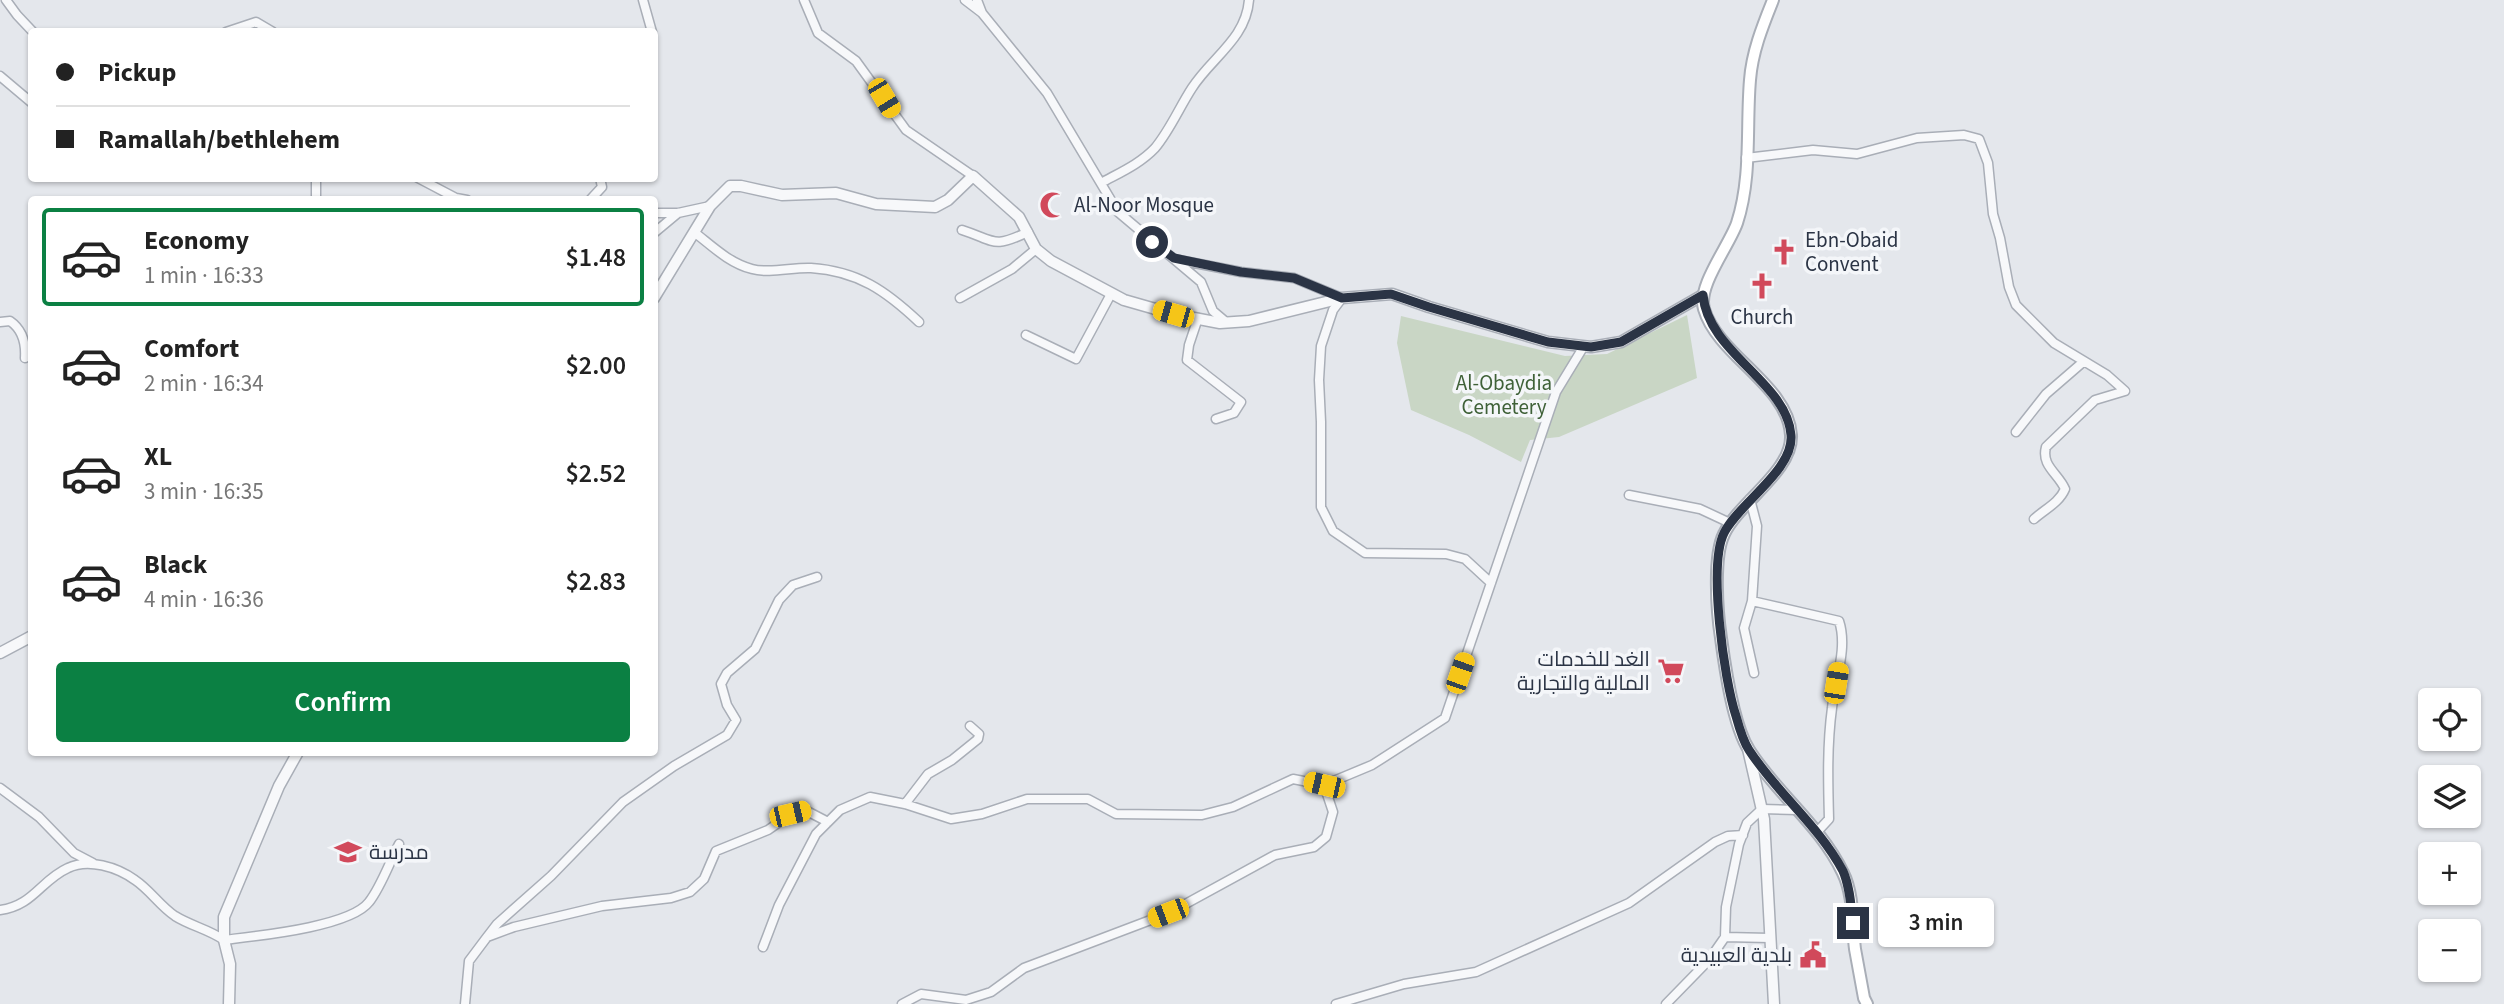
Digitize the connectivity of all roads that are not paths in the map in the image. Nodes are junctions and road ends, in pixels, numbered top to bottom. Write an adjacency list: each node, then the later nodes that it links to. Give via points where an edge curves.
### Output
1 (6, 0): 9 (street)
2 (643, 0): 12 (street)
3 (804, 0): 16 (street, via 818,33 856,61 906,130)
4 (965, 0): 8 (street)
5 (977, 0): 8 (street)
6 (1249, 0): 18 (street, via 1237,35 1192,87 1155,148)
7 (1773, 0): 15 (main road, via 1750,77)
8 (982, 13): 18 (street, via 1046,93)
9 (29, 28)
10 (238, 28): 11 (street, via 256,22)
11 (266, 28)
12 (651, 28)
13 (0, 76): 14 (street)
14 (28, 100)
15 (1746, 158): 31 (main road, via 1744,195 1736,224); 41 (street, via 1813,150 1857,154 1917,138 1964,135 1979,139 1988,163 1993,214 2016,305 2054,343)
16 (973, 176): 20 (street, via 935,207 876,204 836,192 782,195 741,186 730,186); 26 (street, via 1020,217)
17 (426, 182): 19 (street)
18 (1101, 183): 28 (street, via 1118,212)
19 (452, 196)
20 (710, 206): 22 (street); 25 (street)
21 (658, 213): 22 (street)
22 (678, 213): 23 (street)
23 (658, 230)
24 (962, 230): 26 (street, via 1003,244)
25 (694, 232): 29 (street); 36 (street, via 727,259 753,270 812,268 849,274 891,295)
26 (1028, 232): 27 (street)
27 (1036, 249): 30 (street); 33 (street, via 1012,269)
28 (1174, 258): 32 (street, via 1294,278); 37 (street, via 1201,282 1213,311)
29 (658, 291)
30 (1111, 294): 34 (street); 38 (street, via 1076,359)
31 (1703, 295): 39 (street, via 1621,342); 45 (main road, via 1711,322 1771,393 1791,434 1791,445 1774,474)
32 (1342, 298): 37 (street, via 1249,321); 39 (street, via 1391,294 1535,338); 49 (street, via 1321,346 1319,380 1321,507 1333,531 1365,553 1446,554 1465,559)
33 (960, 299)
34 (1198, 318): 37 (street); 42 (street, via 1187,360 1241,402 1234,413)
35 (0, 322): 40 (street, via 16,325 26,345)
36 (919, 322)
37 (1226, 322)
38 (1026, 335)
39 (1584, 346): 49 (street, via 1556,392)
40 (25, 358)
41 (2083, 362): 43 (street, via 2046,394); 46 (street, via 2125,391 2095,400 2046,447 2046,464 2065,489)
42 (1216, 419)
43 (2016, 432)
44 (1629, 495): 47 (street, via 1700,509)
45 (1751, 499): 47 (main road); 50 (street, via 1757,526)
46 (2034, 519)
47 (1730, 523): 55 (main road, via 1717,555 1721,636 1735,713)
48 (817, 577): 68 (street, via 793,585 779,600 755,649 727,673 721,684 736,720 727,735 623,802)
49 (1491, 583): 57 (street, via 1445,718 1373,765)
50 (1752, 601): 53 (street, via 1744,628); 63 (street, via 1839,621 1843,635 1828,751 1829,819)
51 (28, 638): 52 (street)
52 (0, 653)
53 (1754, 673)
54 (970, 726): 59 (street, via 978,739 928,774)
55 (1748, 749): 60 (street); 61 (main road)
56 (296, 756): 71 (street, via 224,917)
57 (1324, 785): 59 (street, via 1293,779 1233,807 1202,815 1116,814 1088,800 1027,799 951,819); 75 (street, via 1333,811 1326,837 1314,847 1275,855 1168,913 1024,968 991,992 966,1000 921,995)
58 (0, 788): 66 (street, via 39,817 74,853)
59 (905, 804): 62 (street, via 870,797 840,810)
60 (1762, 809): 61 (street); 64 (street, via 1747,823); 70 (street)
61 (1797, 810): 63 (main road)
62 (828, 822): 68 (street, via 806,810 790,814 768,830 716,851 704,878 690,891 671,898 602,906); 72 (street, via 816,834 779,905)
63 (1817, 832): 79 (main road, via 1844,873)
64 (1743, 835): 69 (street, via 1726,907); 76 (street, via 1715,842 1629,903 1476,972 1404,984)
65 (399, 844): 71 (street, via 369,903 350,916)
66 (96, 864): 67 (street, via 69,866 24,904); 71 (street, via 135,880 174,916)
67 (0, 910)
68 (487, 937): 74 (street, via 469,961)
69 (1724, 937): 70 (street); 77 (street, via 1709,960)
70 (1770, 938): 78 (street)
71 (224, 940): 73 (street, via 230,964)
72 (763, 947)
73 (229, 1004)
74 (464, 1004)
75 (902, 1004)
76 (1336, 1004)
77 (1666, 1004)
78 (1774, 1004)
79 (1867, 1004)

